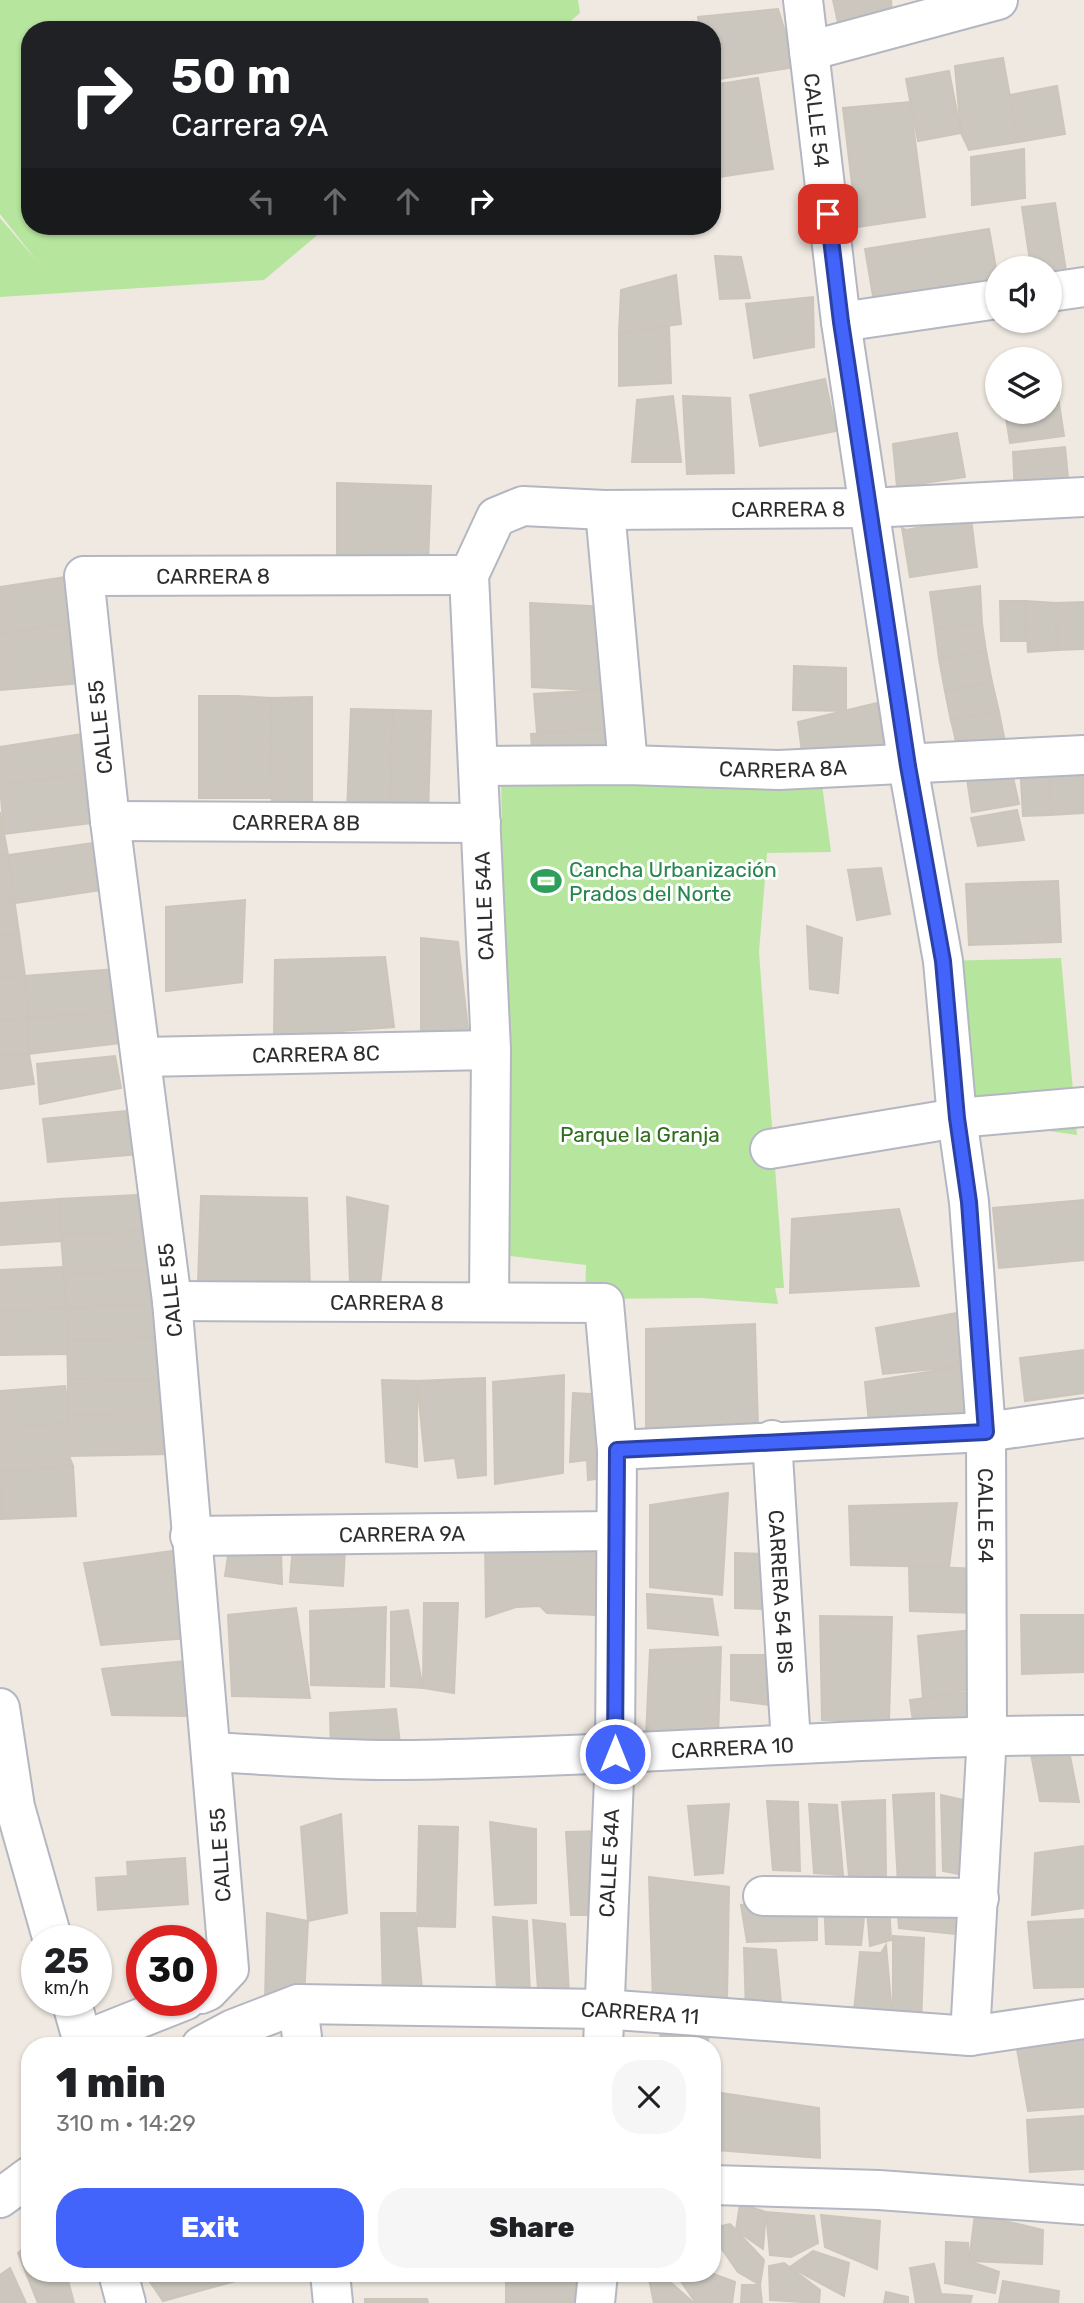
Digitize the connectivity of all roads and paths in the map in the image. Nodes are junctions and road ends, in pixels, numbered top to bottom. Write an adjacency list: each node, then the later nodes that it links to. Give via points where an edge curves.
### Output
1 (803, 0): 3 (street, CALLE 54)
2 (998, 0): 3 (street)
3 (809, 51): 7 (street, CALLE 54)
4 (1084, 287): 5 (street)
5 (1062, 290)
6 (985, 301): 7 (street)
7 (841, 322): 9 (street, CALLE 54)
8 (1084, 497): 9 (street, CARRERA 8)
9 (869, 508): 10 (street, CARRERA 8); 17 (street, CALLE 54)
10 (605, 510): 11 (street, CARRERA 8, via 523,506); 15 (street)
11 (496, 517): 12 (street, CALLE 54A)
12 (469, 575): 13 (street, CARRERA 8); 16 (street, CALLE 54A)
13 (85, 576): 18 (street, CALLE 55)
14 (1084, 755): 17 (street, CARRERA 8A)
15 (628, 765): 16 (street, CARRERA 8A); 17 (street, CARRERA 8A, via 779,770)
16 (480, 766): 19 (street, CALLE 54A)
17 (908, 766): 23 (street, CALLE 54, via 943,961)
18 (110, 821): 19 (street, CARRERA 8B); 21 (street, CALLE 55)
19 (481, 823): 20 (street, CALLE 54A)
20 (491, 1050): 21 (street, CARRERA 8C); 26 (street, CALLE 54A)
21 (141, 1057): 25 (street, CALLE 55)
22 (1084, 1107): 23 (street)
23 (957, 1118): 24 (street); 29 (street, CALLE 54, via 969,1202)
24 (770, 1149)
25 (172, 1301): 26 (street, CARRERA 8); 33 (street, CALLE 55)
26 (489, 1301): 27 (street, CARRERA 8)
27 (604, 1303): 31 (street, CALLE 54A)
28 (1084, 1418): 29 (street)
29 (986, 1432): 30 (street); 35 (street, CALLE 54)
30 (772, 1440): 31 (street); 37 (street, CARRERA 54 BIS)
31 (617, 1450): 32 (street, CALLE 54A)
32 (614, 1531): 33 (street, CARRERA 9A); 39 (street, CALLE 54A)
33 (190, 1536): 38 (street, CALLE 55)
34 (0, 1708): 40 (street)
35 (987, 1735): 36 (street, CARRERA 10); 37 (street, CARRERA 10); 42 (street, CALLE 54)
36 (1084, 1735)
37 (791, 1743): 39 (street, CARRERA 10)
38 (211, 1752): 39 (street, CARRERA 10, via 400,1760); 44 (street, CALLE 55, via 229,1969)
39 (615, 1754): 46 (street, CALLE 54A)
40 (7, 1810): 43 (street)
41 (763, 1896): 42 (street)
42 (979, 1898): 50 (street, CALLE 54)
43 (47, 1925)
44 (217, 1982)
45 (298, 2004): 46 (street, CARRERA 11); 53 (street, CARRERA 11); 54 (street)
46 (602, 2008): 50 (street, CARRERA 11); 55 (street, CALLE 54A)
47 (75, 2016): 51 (street)
48 (149, 2016): 52 (street)
49 (1084, 2019): 50 (street, CARRERA 11)
50 (970, 2036)
51 (81, 2037)
52 (99, 2037)
53 (218, 2037)
54 (302, 2037)
55 (603, 2037)
56 (21, 2183): 58 (street)
57 (721, 2185): 59 (street, via 866,2189)
58 (0, 2198)
59 (1084, 2205)
60 (120, 2282): 63 (street)
61 (331, 2282): 64 (street)
62 (597, 2282): 65 (street)
63 (126, 2303)
64 (333, 2303)
65 (595, 2303)

